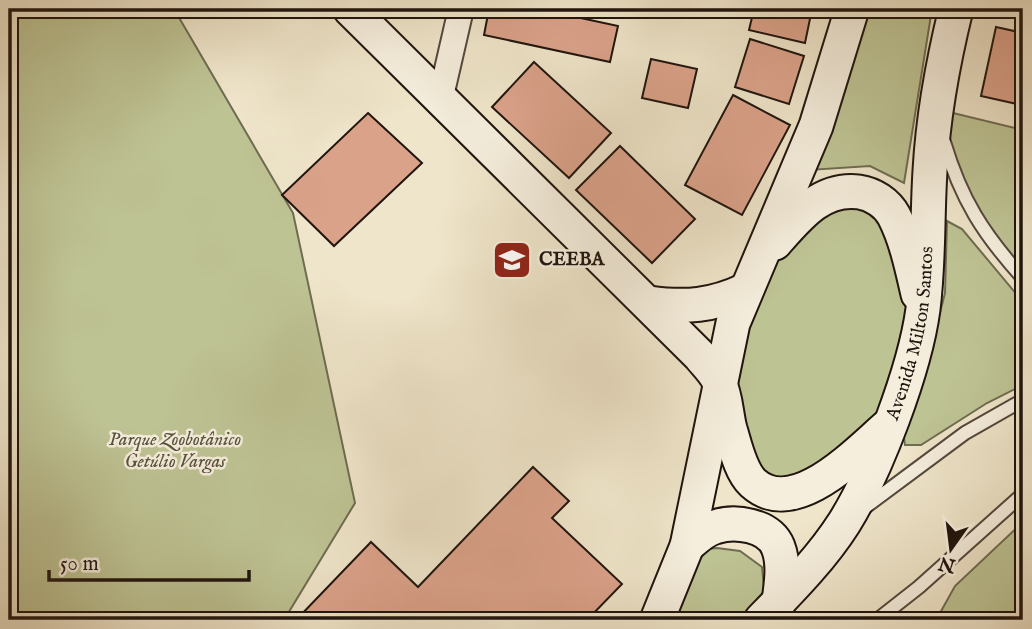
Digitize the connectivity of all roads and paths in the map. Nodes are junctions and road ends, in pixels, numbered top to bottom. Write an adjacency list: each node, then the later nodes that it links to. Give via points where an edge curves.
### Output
1 (350, 9): 5 (main road)
2 (461, 9): 5 (street)
3 (852, 9): 7 (main road, via 816,126)
4 (956, 9): 6 (main road, Avenida Milton Santos)
5 (441, 96): 9 (main road)
6 (935, 114): 8 (lane, via 954,177 971,213); 10 (main road, Avenida Milton Santos)
7 (750, 278): 9 (main road, via 720,302 699,306); 10 (main road, via 817,200 839,192 867,193 893,215); 11 (main road)
8 (1023, 278)
9 (649, 303): 11 (main road)
10 (922, 313): 13 (main road, Avenida Milton Santos)
11 (719, 381): 13 (main road, via 744,469 752,483 766,490 797,493 817,483); 16 (main road)
12 (1023, 400): 15 (lane, via 965,433)
13 (889, 425): 15 (main road, Avenida Milton Santos)
14 (1023, 494): 19 (lane)
15 (844, 523): 17 (main road, Avenida Milton Santos)
16 (687, 545): 17 (main road, via 714,527 732,523 766,533 777,545 782,562); 18 (main road)
17 (770, 611)
18 (657, 620)
19 (877, 620)

